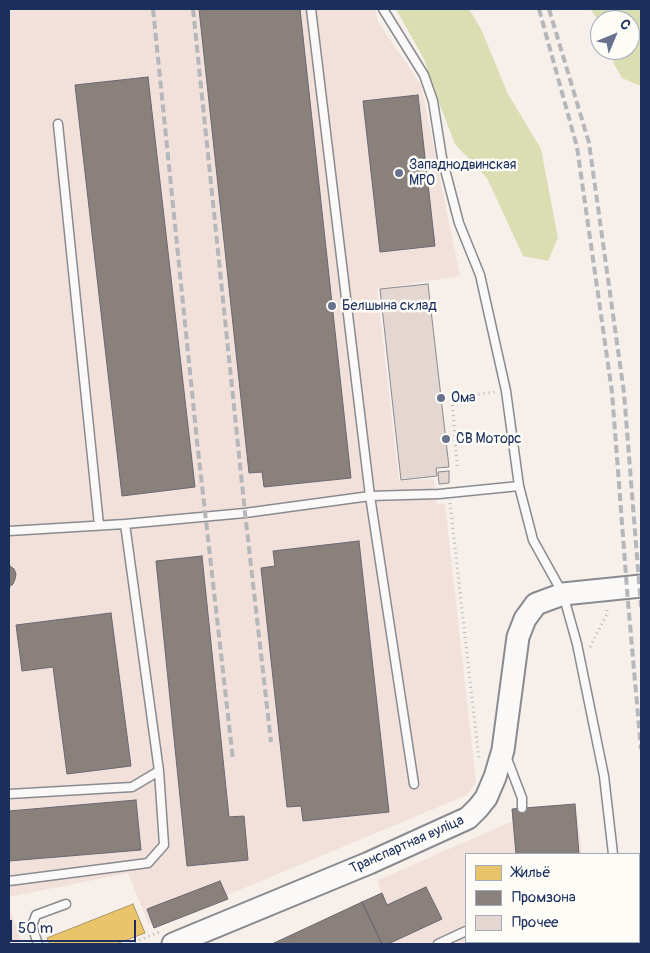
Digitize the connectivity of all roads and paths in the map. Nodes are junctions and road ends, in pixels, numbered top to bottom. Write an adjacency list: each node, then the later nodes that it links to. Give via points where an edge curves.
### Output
1 (310, 9): 8 (lane)
2 (383, 9): 4 (lane, via 424,75 433,101 442,158 459,223 480,275)
3 (58, 124): 10 (lane)
4 (506, 391): 5 (path, via 452,398); 6 (lane)
5 (457, 466)
6 (519, 486): 7 (lane); 13 (lane, via 533,540)
7 (449, 493): 8 (lane); 17 (path)
8 (370, 496): 9 (lane); 19 (lane)
9 (125, 524): 10 (lane); 18 (lane)
10 (99, 525): 11 (lane)
11 (9, 531)
12 (641, 586): 13 (main road, Транспартная вуліца)
13 (563, 594): 15 (lane); 16 (main road, Транспартная вуліца, via 536,604 524,619 518,637)
14 (606, 605): 15 (path, via 607,614)
15 (581, 664): 22 (lane, via 604,776)
16 (503, 750): 21 (lane, via 522,798); 26 (main road, Транспартная вуліца, via 486,798 468,818 369,863)
17 (480, 763)
18 (159, 771): 20 (lane, via 132,787); 23 (lane, via 164,845 148,863)
19 (414, 784)
20 (9, 794)
21 (522, 808)
22 (613, 853)
23 (9, 881)
24 (66, 904): 27 (lane, via 36,915 32,926)
25 (465, 931): 29 (lane)
26 (168, 937): 28 (path)
27 (38, 944)
28 (130, 944)
29 (438, 944)

